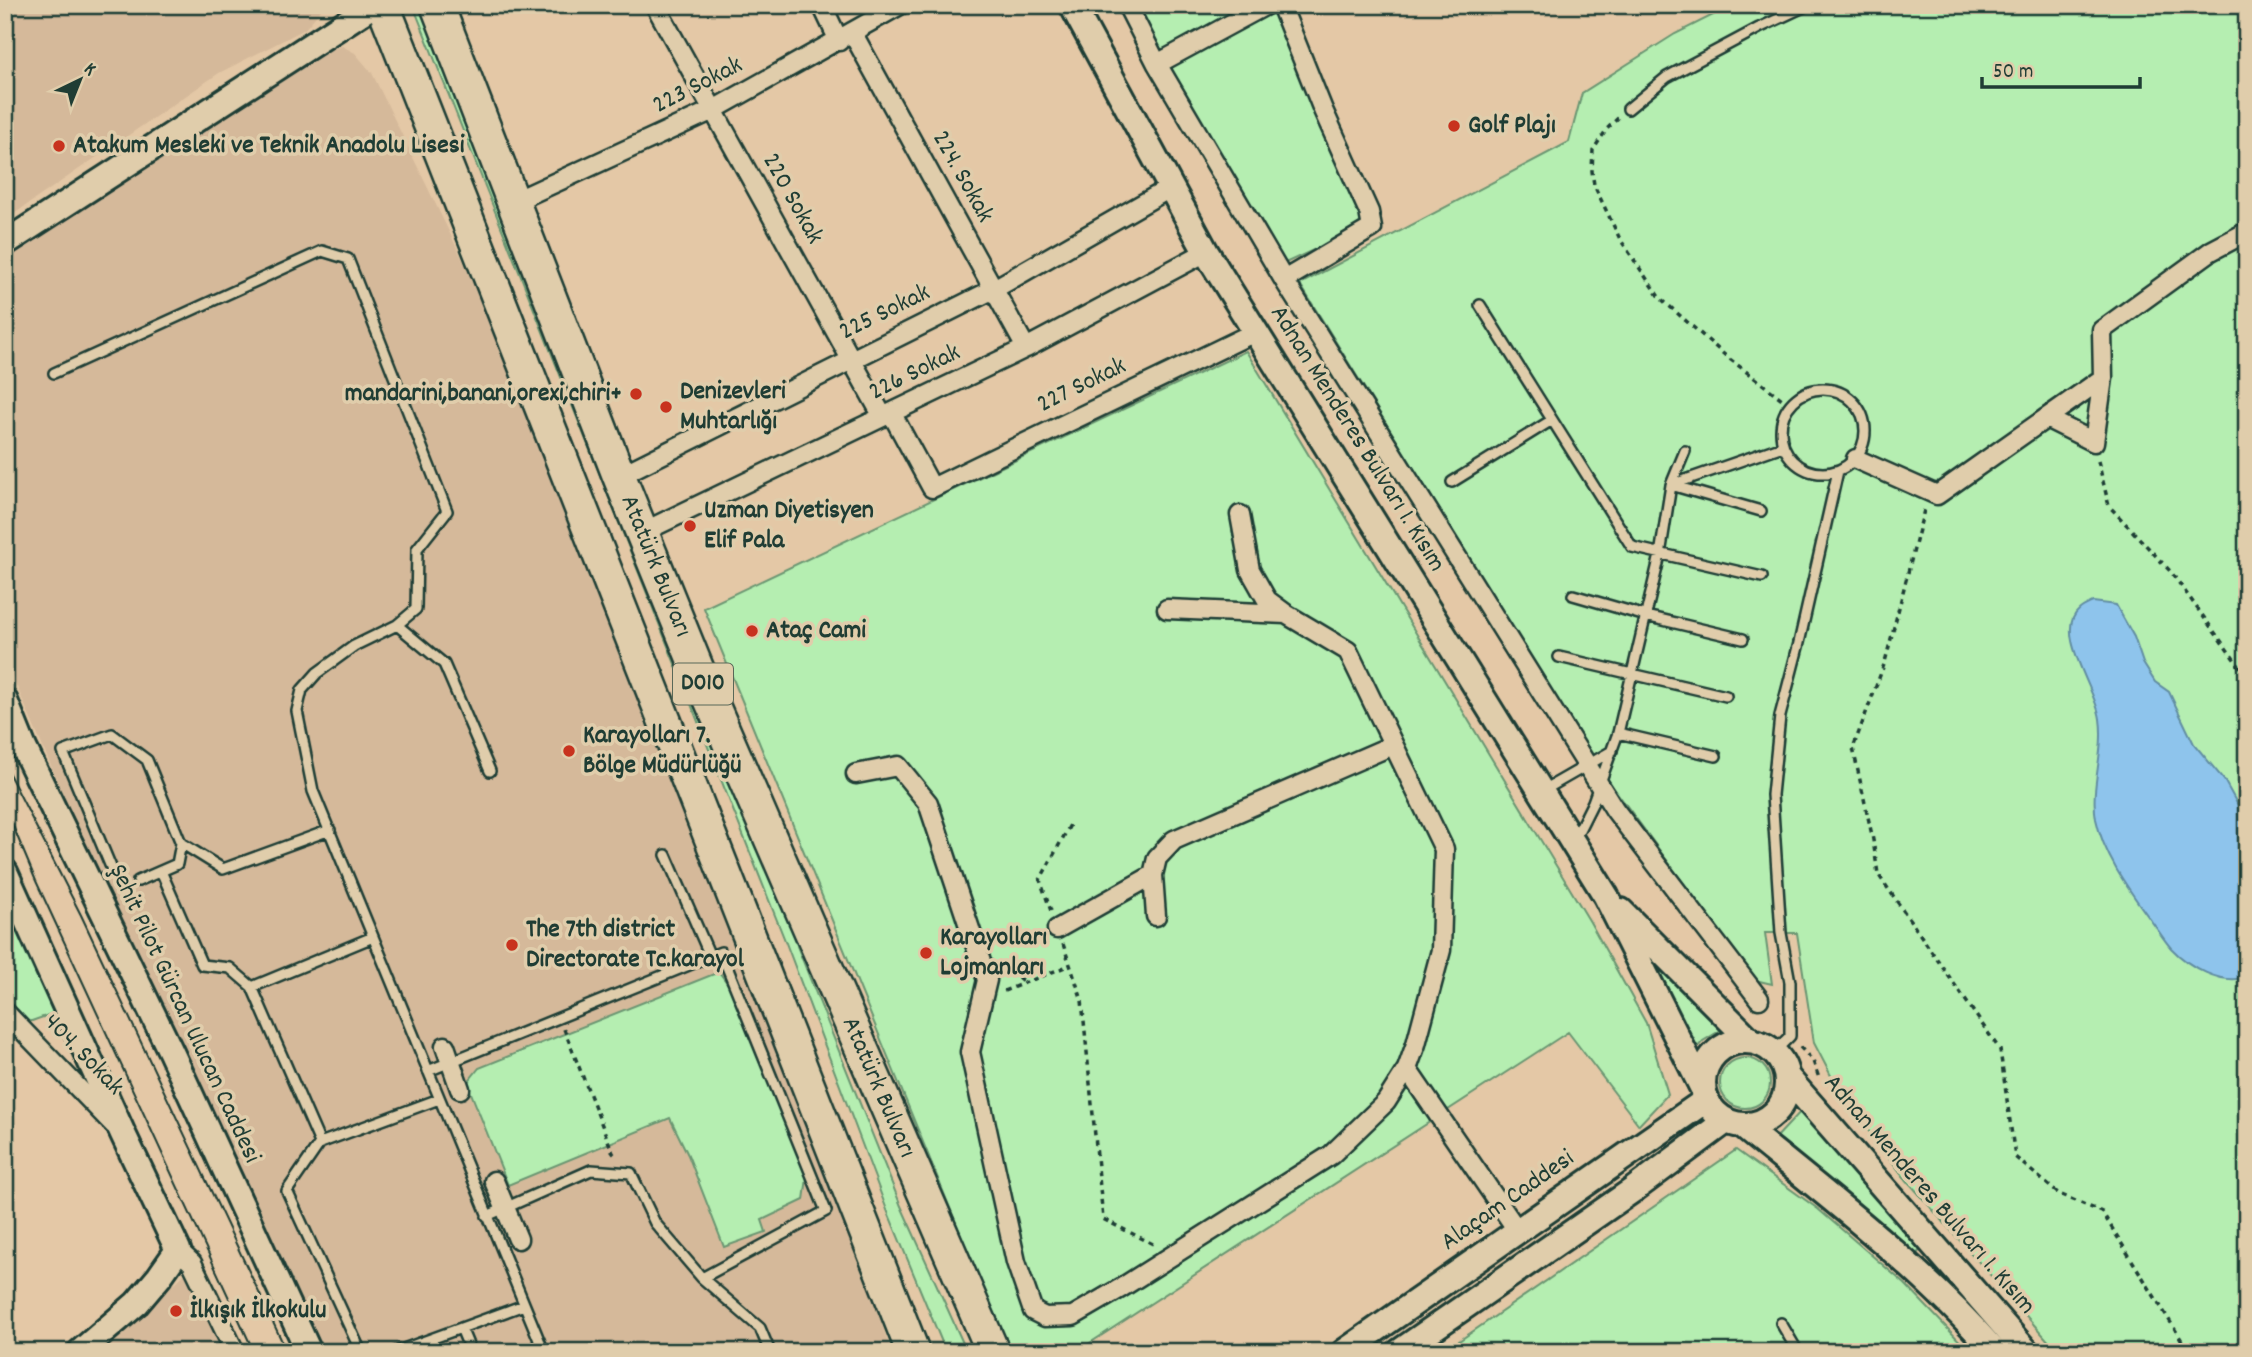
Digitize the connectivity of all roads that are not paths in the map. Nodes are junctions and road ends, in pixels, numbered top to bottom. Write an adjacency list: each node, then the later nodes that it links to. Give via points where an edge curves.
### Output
1 (373, 5): 20 (main road)
2 (383, 5): 112 (highway, Atatürk Bulvarı / D010)
3 (437, 5): 18 (highway, Atatürk Bulvarı / D010)
4 (655, 5): 16 (street, 220 Sokak)
5 (822, 5): 13 (street, 224. Sokak)
6 (900, 5): 13 (street, 223 Sokak)
7 (1072, 5): 17 (main road, Adnan Menderes Bulvarı 1. Kısım)
8 (1127, 5): 14 (street)
9 (1266, 5): 12 (street)
10 (1281, 5): 22 (street, via 1369,212 1371,228)
11 (1808, 5): 15 (lane, via 1667,77)
12 (1247, 9): 14 (street)
13 (846, 37): 16 (street, 223 Sokak); 23 (street, 224. Sokak)
14 (1157, 64): 22 (street)
15 (1628, 109)
16 (713, 110): 18 (street, 223 Sokak); 27 (street, 220 Sokak)
17 (1170, 188): 21 (main road, Adnan Menderes Bulvarı 1. Kısım); 23 (street, 225 Sokak)
18 (513, 202): 37 (highway, Atatürk Bulvarı / D010)
19 (2247, 232): 29 (street, via 2211,251 2102,330)
20 (5, 243)
21 (1206, 252): 25 (main road, Adnan Menderes Bulvarı 1. Kısım); 26 (street, 226 Sokak)
22 (1284, 281): 60 (street)
23 (994, 289): 26 (street, 224. Sokak); 27 (street, 225 Sokak)
24 (1480, 305): 32 (lane)
25 (1255, 332): 40 (street, 227 Sokak); 64 (main road, Adnan Menderes Bulvarı 1. Kısım)
26 (1026, 348): 30 (street, 226 Sokak)
27 (851, 359): 30 (street, 220 Sokak); 37 (street, 225 Sokak)
28 (54, 373): 50 (lane, via 322,251 348,259 447,511 417,549 416,609)
29 (2103, 378): 31 (street); 31 (street, via 2094,442)
30 (887, 416): 40 (street, 220 Sokak); 43 (street, 226 Sokak)
31 (2046, 418): 35 (street, via 1937,495)
32 (1552, 420): 38 (lane); 44 (lane, via 1632,547)
33 (1783, 446): 35 (lane, via 1781,424 1790,405 1797,397 1827,389 1857,405 1866,427); 36 (lane, via 1805,470); 39 (lane)
34 (1685, 451): 39 (lane)
35 (1856, 459): 36 (lane)
36 (1838, 471): 83 (lane, via 1780,716 1772,794 1781,933 1790,982 1790,1036)
37 (619, 476): 43 (highway, Atatürk Bulvarı / D010)
38 (1452, 482)
39 (1671, 485): 41 (lane); 44 (lane)
40 (932, 488)
41 (1761, 512)
42 (1240, 515): 48 (street, via 1250,570 1267,600)
43 (641, 533): 113 (highway, Atatürk Bulvarı / D010)
44 (1660, 555): 45 (lane); 49 (lane)
45 (1762, 577)
46 (1573, 595): 49 (lane)
47 (1167, 609): 48 (street)
48 (1286, 614): 57 (street, via 1348,650)
49 (1646, 616): 51 (lane); 53 (lane)
50 (397, 625): 61 (lane, via 444,664); 65 (lane, via 354,646 302,690 298,711 313,791)
51 (1743, 639)
52 (1559, 657): 53 (lane)
53 (1632, 675): 54 (lane); 56 (lane)
54 (1726, 696)
55 (5, 701): 106 (main road, Şehit Pilot Gürcan Ulucan Caddesi)
56 (1618, 733): 58 (lane); 59 (lane)
57 (1393, 745): 72 (street, via 1174,840 1157,858); 85 (street, via 1444,849 1441,950)
58 (1612, 751): 60 (lane); 63 (lane)
59 (1716, 756)
60 (1588, 765): 63 (street); 64 (lane)
61 (490, 771)
62 (856, 774): 85 (street, via 898,766 928,803 987,981 970,1052 1016,1262 1033,1311 1045,1317 1073,1316 1331,1155 1386,1102)
63 (1600, 785): 66 (lane); 80 (street)
64 (1542, 791): 66 (main road, Adnan Menderes Bulvarı 1. Kısım)
65 (330, 830): 67 (lane, via 223,869); 77 (lane)
66 (1574, 841): 74 (main road, Adnan Menderes Bulvarı 1. Kısım)
67 (181, 843): 69 (lane, via 177,864); 71 (lane, via 147,760 112,734 64,752)
68 (666, 855): 78 (lane)
69 (162, 871): 73 (lane); 79 (lane, via 202,965 230,968)
70 (5, 872): 92 (main road)
71 (113, 872)
72 (1153, 875): 75 (street); 76 (street)
73 (138, 881)
74 (1606, 896): 82 (main road, Adnan Menderes Bulvarı 1. Kısım); 89 (main road, Adnan Menderes Bulvarı 1. Kısım)
75 (1156, 916)
76 (1057, 929)
77 (373, 937): 79 (lane); 86 (lane)
78 (710, 956): 84 (lane, via 559,1017); 100 (lane, via 720,952 826,1211)
79 (252, 988): 93 (lane)
80 (1759, 999)
81 (5, 1012): 92 (street, 404. Sokak)
82 (1751, 1041): 83 (main road); 89 (main road, via 1731,1043 1715,1053 1703,1073)
83 (1774, 1052): 87 (main road)
84 (447, 1054): 86 (lane); 88 (street)
85 (1406, 1069): 97 (street)
86 (428, 1071): 90 (lane)
87 (1787, 1077): 91 (main road, via 1784,1100 1776,1112 1756,1124); 118 (main road, Adnan Menderes Bulvarı 1. Kısım)
88 (460, 1089)
89 (1704, 1094): 91 (main road, via 1713,1112); 97 (main road, Alaçam Caddesi)
90 (439, 1099): 93 (lane); 96 (lane)
91 (1733, 1123): 115 (main road); 117 (main road, Adnan Menderes Bulvarı 1. Kısım, via 1889,1246)
92 (123, 1134): 99 (main road)
93 (320, 1143): 107 (lane, via 287,1191)
94 (494, 1181): 95 (street)
95 (505, 1208): 96 (lane); 98 (street); 100 (lane, via 591,1170 631,1173 654,1223)
96 (487, 1216): 101 (lane)
97 (1517, 1230): 114 (main road, Alaçam Caddesi)
98 (518, 1239)
99 (178, 1251): 104 (main road, via 138,1303); 105 (street, via 192,1263)
100 (702, 1278): 111 (lane, via 760,1328)
101 (524, 1305): 103 (lane); 110 (lane)
102 (1782, 1323): 116 (lane)
103 (461, 1328): 108 (lane); 109 (lane)
104 (80, 1352)
105 (235, 1352)
106 (309, 1352)
107 (361, 1352)
108 (395, 1352)
109 (471, 1352)
110 (544, 1352)
111 (770, 1352)
112 (913, 1352)
113 (993, 1352)
114 (1344, 1352)
115 (1399, 1352)
116 (1798, 1352)
117 (1995, 1352)
118 (2027, 1352)

